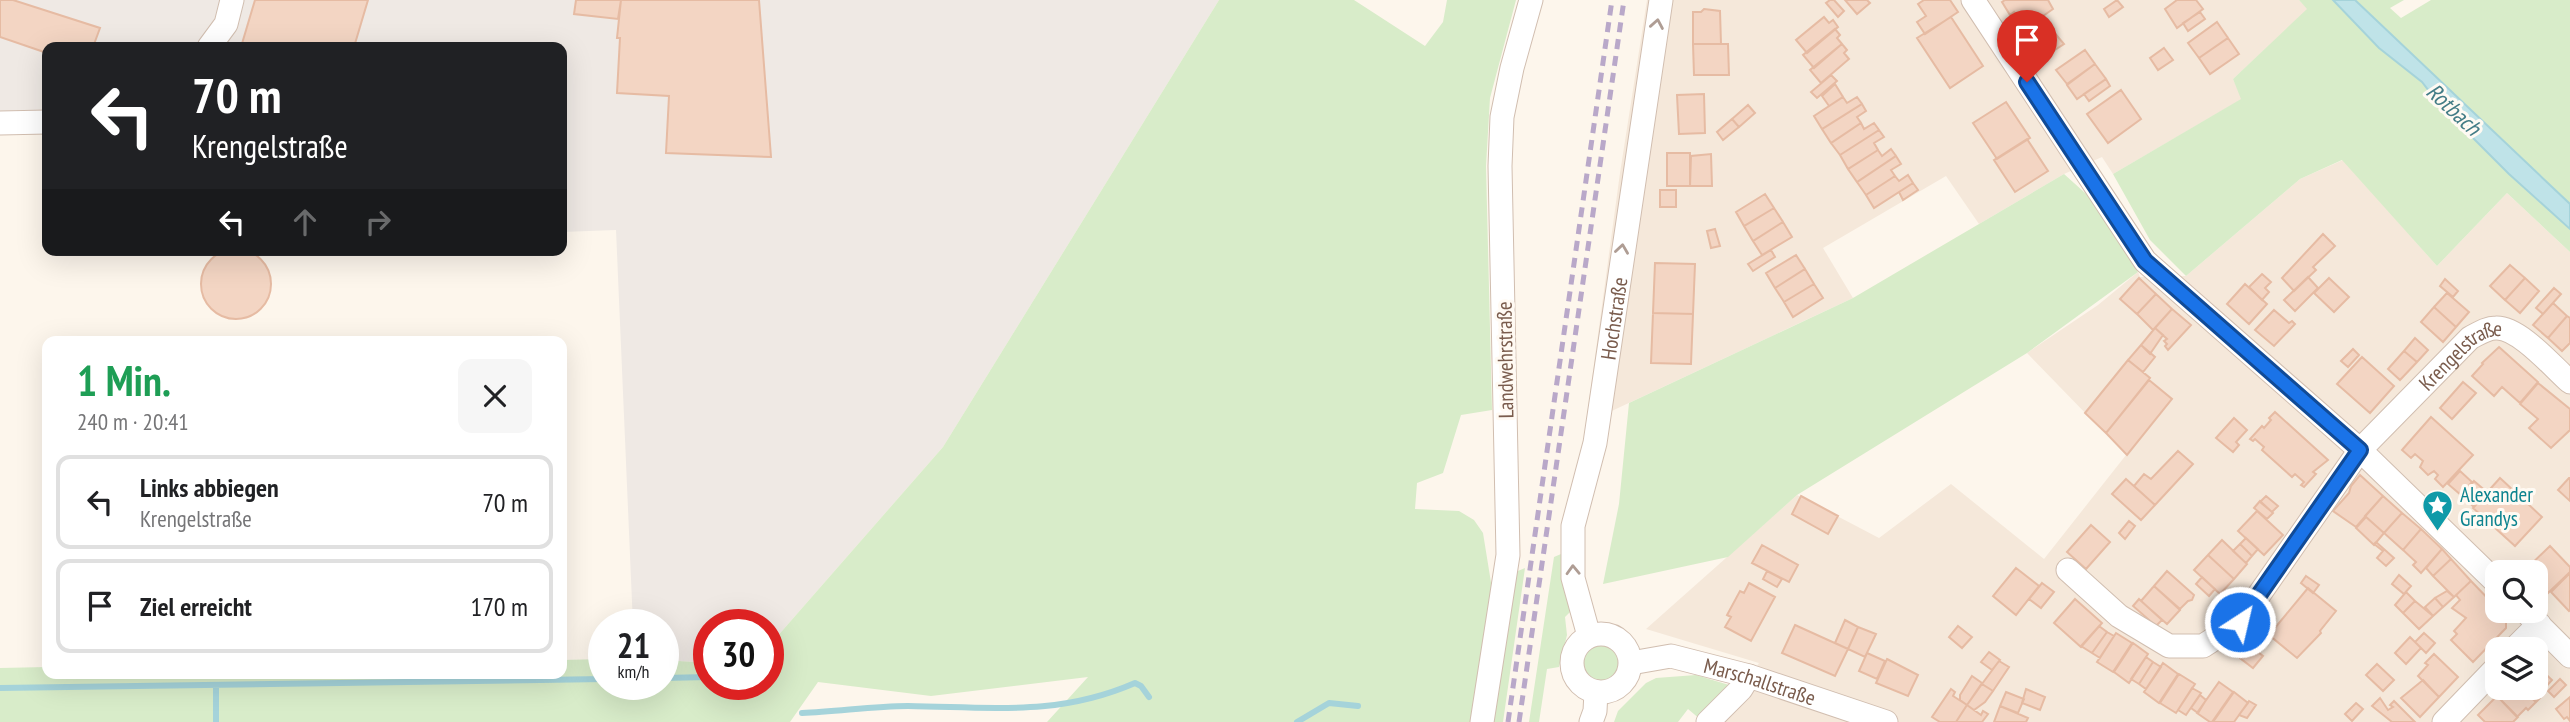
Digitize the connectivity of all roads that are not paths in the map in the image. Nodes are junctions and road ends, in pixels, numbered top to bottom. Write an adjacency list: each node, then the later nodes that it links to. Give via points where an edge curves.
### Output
1 (232, 0): 5 (street, via 226,24)
2 (1531, 0): 19 (street, Landwehrstraße, via 1502,117 1508,555)
3 (1661, 0): 13 (street, Hochstraße, one-way to 3, via 1573,578 1573,526 1595,443)
4 (1973, 0): 9 (street, via 2145,261)
5 (213, 42)
6 (42, 122): 7 (street)
7 (0, 123)
8 (2570, 382): 9 (street, Krengelstraße, via 2514,332 2487,329 2470,338)
9 (2360, 450): 10 (street, Krengelstraße, via 2240,622 2203,646 2169,646 2119,616); 11 (street)
10 (2068, 570)
11 (2485, 571)
12 (2538, 623): 14 (street)
13 (1589, 636): 15 (street, via 1612,635 1622,642); 18 (street, via 1573,652 1571,663 1580,685)
14 (2570, 656)
15 (1631, 663): 16 (street, Marschallstraße, via 1671,656); 18 (street, via 1622,684 1613,691)
16 (1749, 676): 21 (street); 22 (street, Marschallstraße)
17 (2485, 679): 23 (street)
18 (1596, 692): 20 (street)
19 (1482, 722)
20 (1591, 722)
21 (1708, 722)
22 (1886, 722)
23 (2444, 722)

